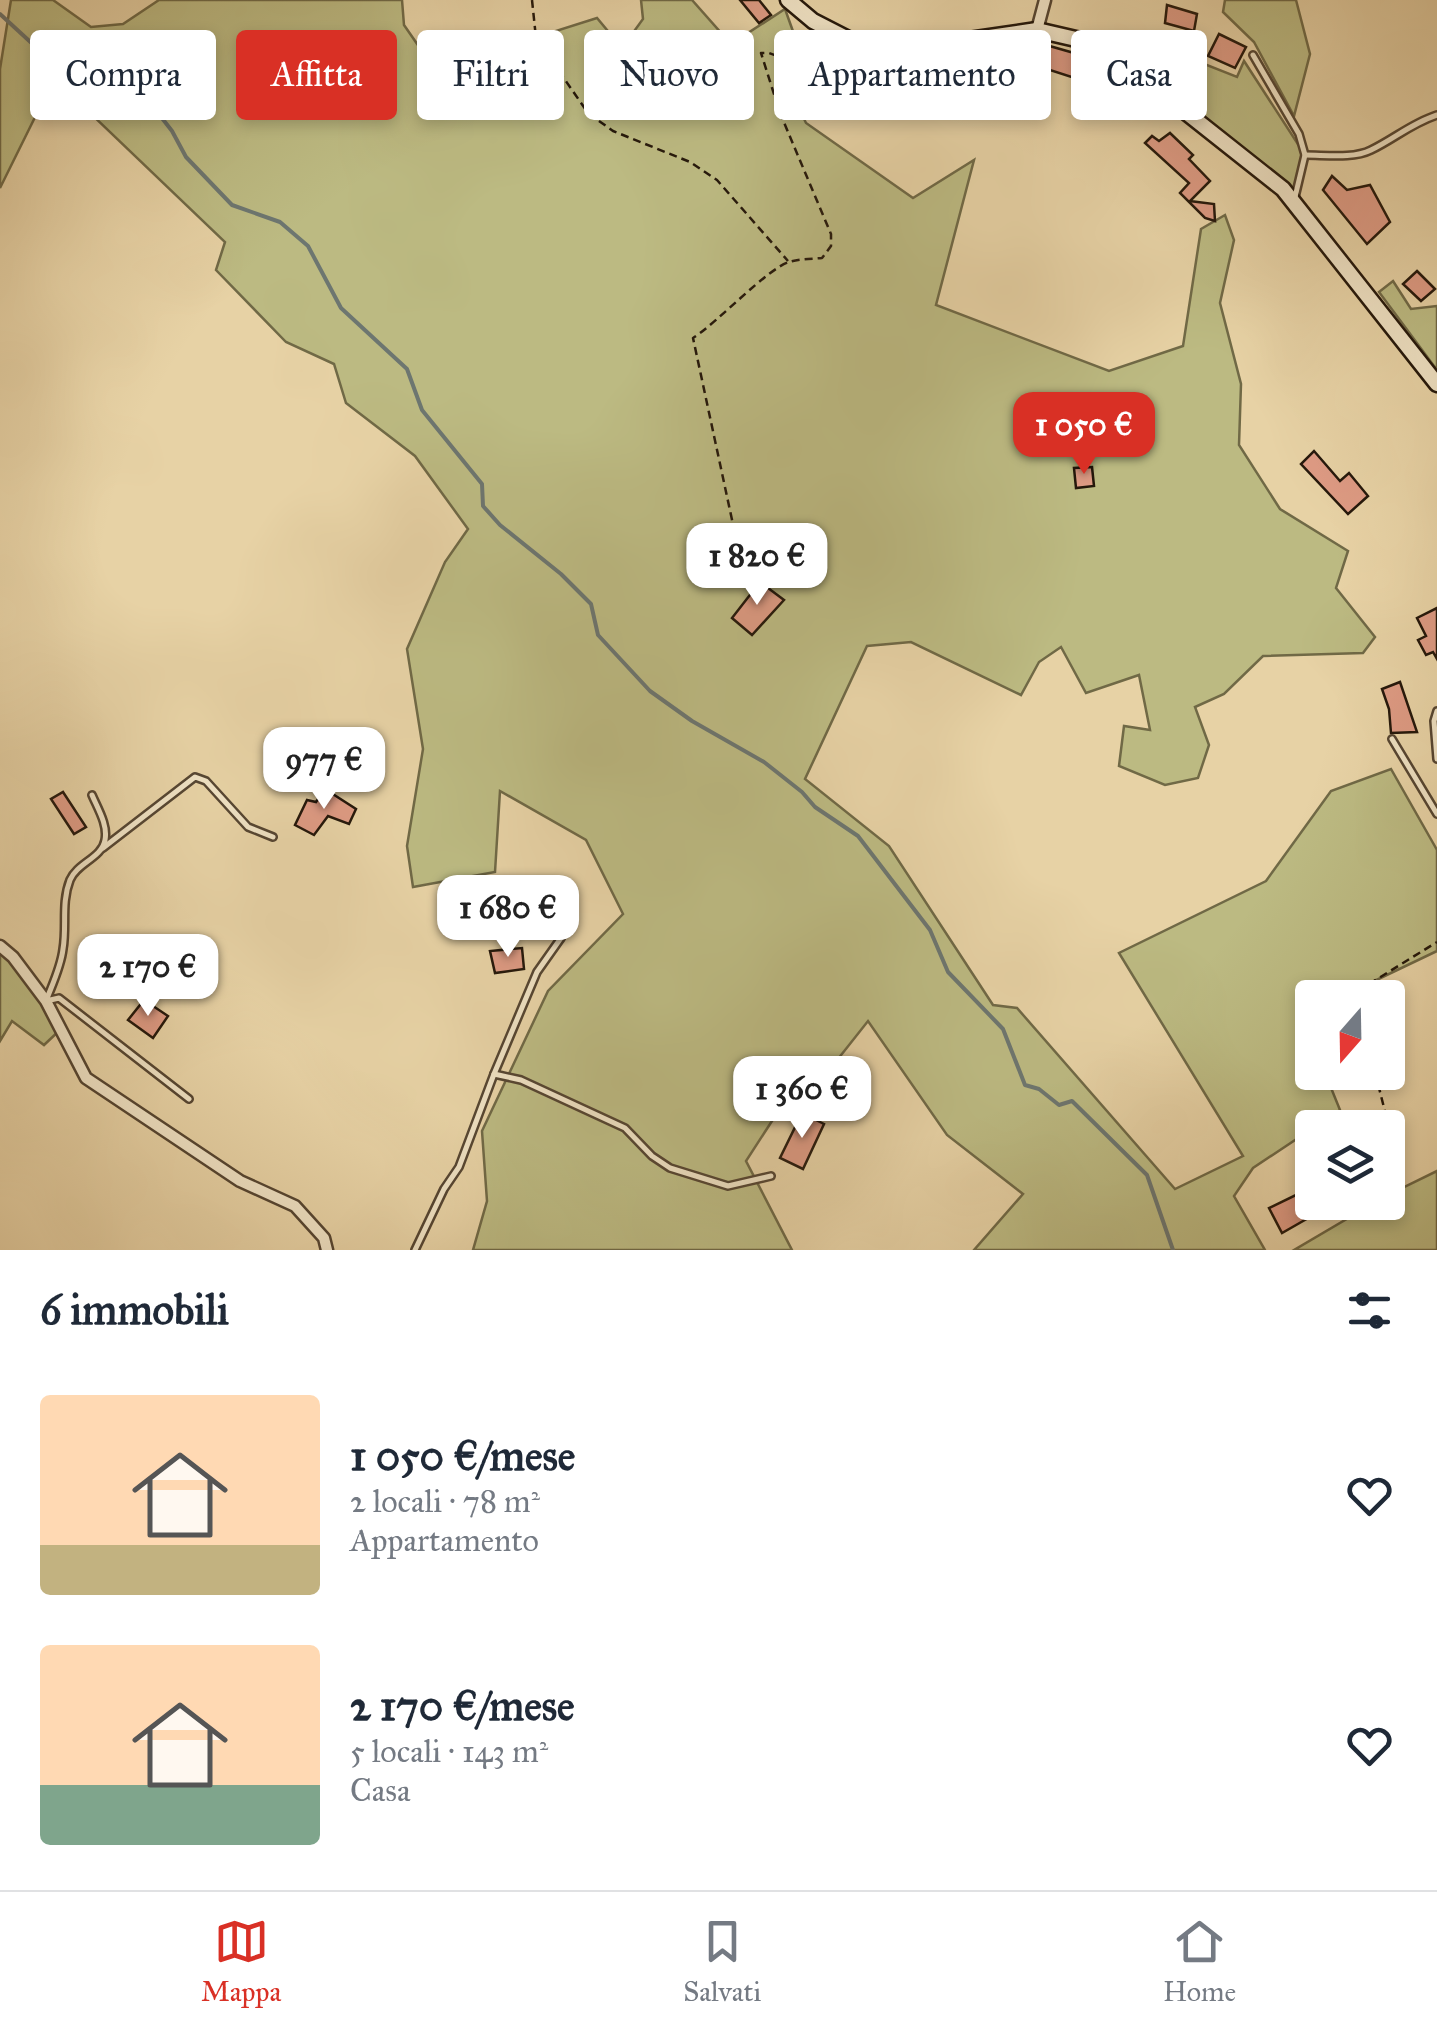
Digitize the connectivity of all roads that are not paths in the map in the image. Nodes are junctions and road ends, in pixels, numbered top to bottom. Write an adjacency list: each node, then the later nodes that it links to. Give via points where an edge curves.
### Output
1 (788, 0): 3 (street)
2 (1045, 0): 4 (street)
3 (831, 30)
4 (1037, 30)
5 (1051, 33): 9 (street, via 1129,67)
6 (1253, 55): 8 (lane)
7 (1437, 115): 8 (lane, via 1369,151)
8 (1305, 155): 9 (lane)
9 (1294, 204): 10 (street)
10 (1437, 384)
11 (1437, 710): 13 (lane)
12 (1392, 739): 15 (lane)
13 (1437, 759)
14 (92, 795): 17 (lane, via 104,823)
15 (1437, 814)
16 (273, 837): 17 (lane, via 248,827 195,777)
17 (101, 850): 20 (lane, via 70,881 63,949)
18 (529, 897): 21 (lane, via 560,938)
19 (0, 946): 20 (street)
20 (46, 1002): 22 (lane, via 59,998); 24 (street, via 86,1078 240,1182 295,1206)
21 (494, 1074): 23 (lane, via 626,1128 652,1156 684,1173 728,1186); 25 (lane, via 459,1167)
22 (189, 1098)
23 (771, 1176)
24 (327, 1250)
25 (415, 1250)

